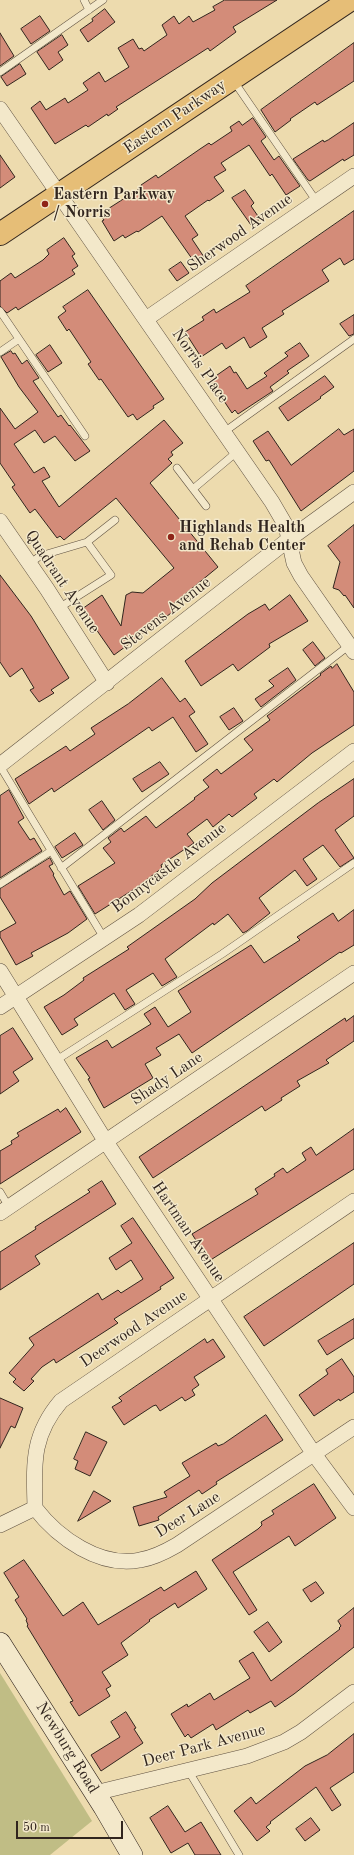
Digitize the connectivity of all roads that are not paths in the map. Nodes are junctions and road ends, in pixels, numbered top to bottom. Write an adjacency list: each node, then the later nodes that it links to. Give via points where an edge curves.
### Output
1 (84, 0): 4 (lane)
2 (103, 0): 4 (lane)
3 (340, 3): 6 (main road, Eastern Parkway)
4 (89, 10): 5 (lane)
5 (0, 72)
6 (232, 79): 9 (main road, Eastern Parkway); 10 (lane)
7 (0, 109): 9 (street, Norris Place)
8 (354, 176): 10 (street, Sherwood Avenue)
9 (59, 194): 11 (main road, Eastern Parkway); 13 (street, Norris Place)
10 (317, 202): 13 (street, Sherwood Avenue)
11 (0, 234)
12 (0, 311): 14 (lane)
13 (146, 319): 17 (street, Norris Place)
14 (19, 339): 16 (lane); 18 (lane)
15 (354, 339): 17 (lane)
16 (0, 352)
17 (224, 432): 19 (street, Norris Place)
18 (85, 436)
19 (238, 451): 21 (lane); 26 (street, Norris Place, via 286,526)
20 (177, 468): 21 (lane)
21 (193, 489): 23 (lane)
22 (354, 492): 26 (street, Stevens Avenue)
23 (206, 506)
24 (115, 520): 27 (lane)
25 (0, 521): 28 (street, Quadrant Avenue)
26 (288, 540): 30 (street, Norris Place, via 294,563 301,576); 31 (street, Stevens Avenue)
27 (87, 542): 28 (lane, via 40,556); 29 (lane, via 111,575)
28 (29, 564): 29 (street, Quadrant Avenue)
29 (59, 608): 31 (street, Quadrant Avenue)
30 (352, 646): 36 (lane)
31 (107, 683): 33 (street, Stevens Avenue)
32 (354, 751): 38 (street, Bonnycastle Avenue, via 139,915)
33 (1, 762): 34 (lane)
34 (51, 851): 36 (lane); 37 (lane)
35 (354, 863): 43 (lane, via 222,954)
36 (61, 868): 38 (lane)
37 (0, 884)
38 (104, 938): 41 (street, Bonnycastle Avenue)
39 (0, 971): 41 (street, Hartman Avenue)
40 (354, 973): 44 (street, Shady Lane)
41 (16, 996): 42 (street, Bonnycastle Avenue); 43 (street, Hartman Avenue)
42 (0, 1007)
43 (55, 1061): 44 (street, Hartman Avenue)
44 (106, 1142): 47 (street, Shady Lane); 48 (street, Hartman Avenue)
45 (0, 1192): 47 (lane)
46 (354, 1201): 48 (street, Deerwood Avenue)
47 (4, 1210)
48 (211, 1299): 50 (street, Hartman Avenue); 51 (street, Deerwood Avenue, via 83,1385 52,1412 39,1435 36,1448)
49 (354, 1427): 50 (street, Deer Lane)
50 (314, 1454): 51 (street, Deer Lane, via 176,1545 152,1558 139,1561 104,1557 81,1548 46,1523); 52 (street, Hartman Avenue)
51 (35, 1508): 53 (street)
52 (354, 1508)
53 (0, 1525)
54 (0, 1642): 57 (main road, Newburg Road)
55 (354, 1692): 56 (street, Deer Park Avenue, via 284,1742 248,1756)
56 (188, 1770): 57 (street, Deer Park Avenue); 59 (lane)
57 (95, 1793): 58 (main road, Newburg Road)
58 (132, 1855)
59 (239, 1855)

